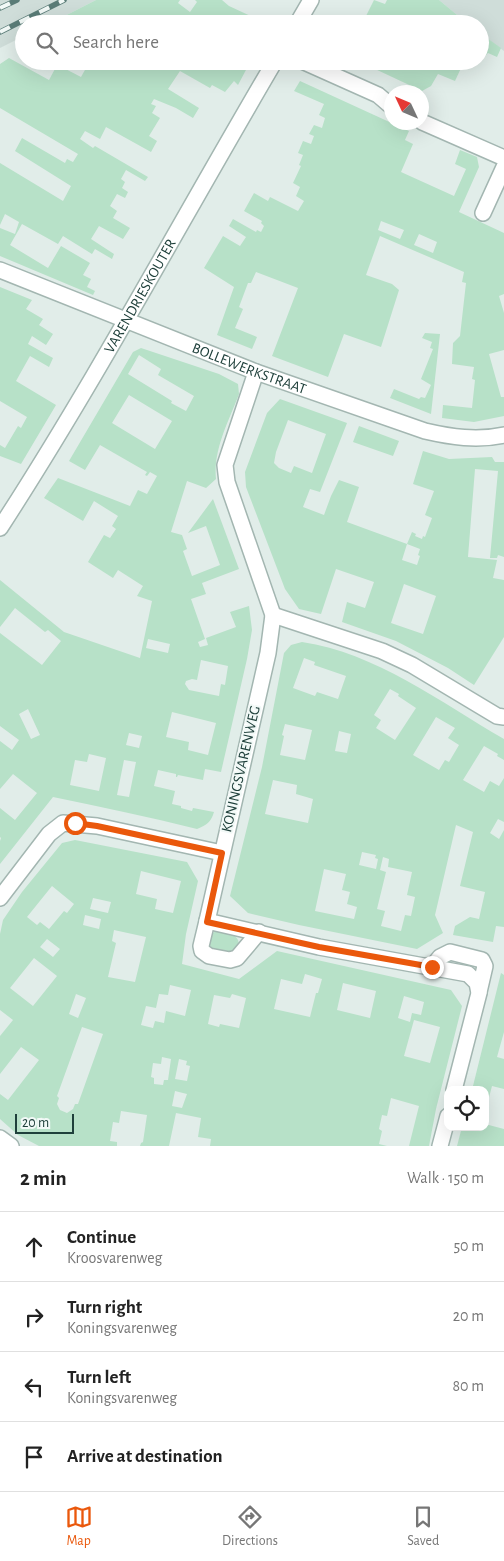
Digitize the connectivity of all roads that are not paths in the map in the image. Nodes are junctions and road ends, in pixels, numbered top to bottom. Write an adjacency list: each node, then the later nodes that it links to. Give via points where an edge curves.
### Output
1 (311, 0): 2 (street)
2 (302, 15)
3 (270, 70): 11 (street, VARENDRIESKOUTER)
4 (322, 70): 5 (street)
5 (384, 101)
6 (429, 125): 7 (street)
7 (504, 158)
8 (504, 167): 9 (street)
9 (483, 213)
10 (0, 270): 11 (street, BOLLEWERKSTRAAT)
11 (126, 320): 12 (street, BOLLEWERKSTRAAT); 14 (street, VARENDRIESKOUTER)
12 (256, 372): 13 (street, BOLLEWERKSTRAAT, via 444,436 483,438); 15 (street, KONINGSVARENWEG, via 225,465 227,482)
13 (504, 435)
14 (0, 528)
15 (273, 616): 16 (street, via 382,651); 17 (street, KONINGSVARENWEG, via 268,653)
16 (504, 717)
17 (222, 853): 18 (street, via 97,826 63,823 49,834); 19 (street, KONINGSVARENWEG)
18 (0, 898)
19 (207, 922): 20 (street); 20 (street, KONINGSVARENWEG, via 201,946 209,956 237,958)
20 (259, 932): 21 (street, via 319,947 432,967 440,957 450,952 482,960 485,966)
21 (455, 1086)
22 (444, 1131): 25 (street)
23 (0, 1138): 24 (street)
24 (12, 1146)
25 (440, 1146)

